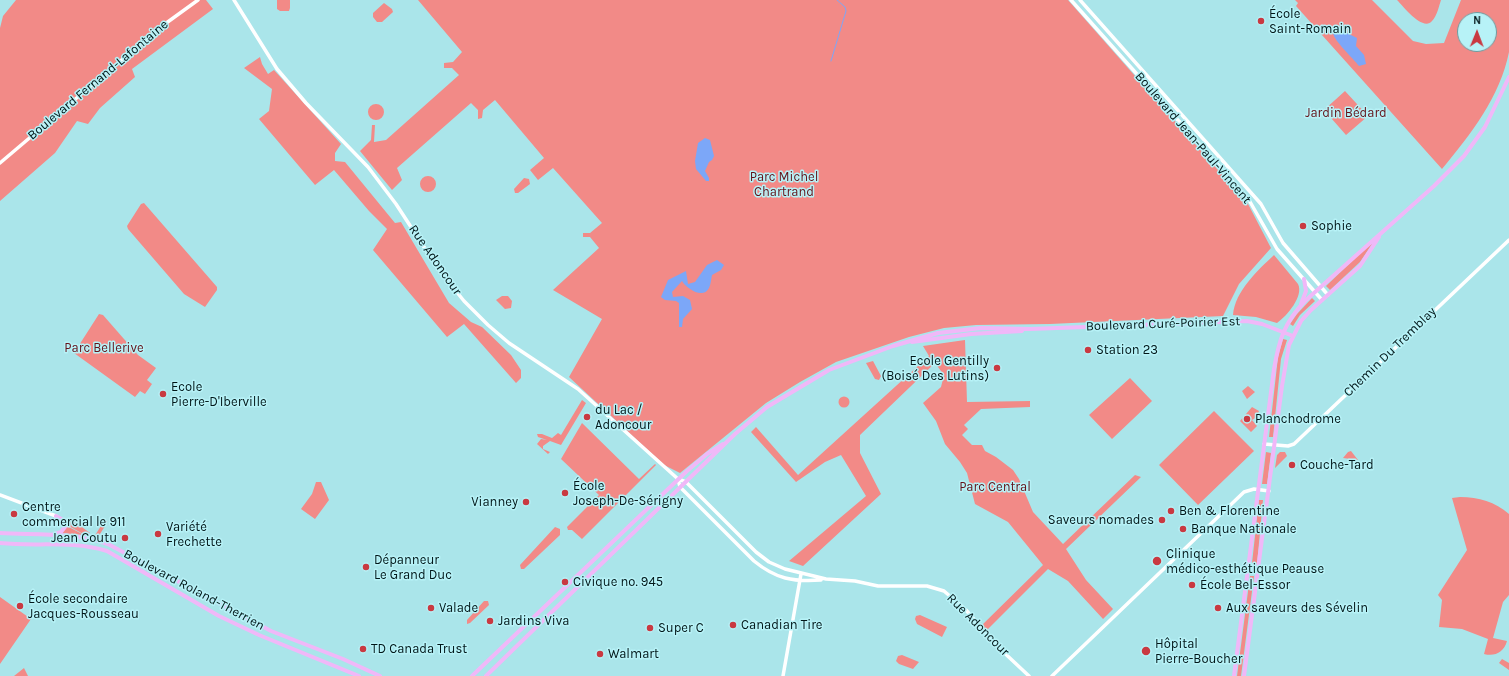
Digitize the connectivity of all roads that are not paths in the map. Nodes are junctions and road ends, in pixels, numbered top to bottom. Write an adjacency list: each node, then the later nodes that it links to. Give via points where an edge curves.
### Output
1 (198, 0): 6 (street, Boulevard Fernand-Lafontaine, via 158,29)
2 (234, 0): 24 (street, Rue Adoncour, via 282,74 368,167 396,204 438,270 464,301 509,343 578,388)
3 (1071, 0): 9 (street, Boulevard Jean-Paul-Vincent, via 1249,200 1277,249)
4 (1080, 0): 10 (street, Boulevard Jean-Paul-Vincent, via 1261,204 1282,244)
5 (1509, 77): 7 (main road, via 1485,127 1464,156)
6 (0, 163)
7 (1381, 234): 10 (main road); 12 (main road, via 1360,266)
8 (1509, 240): 23 (street, Chemin Du Tremblay, via 1294,444)
9 (1304, 279): 11 (street, Boulevard Jean-Paul-Vincent); 14 (main road, via 1306,291)
10 (1321, 287): 11 (main road); 12 (street, Boulevard Jean-Paul-Vincent)
11 (1315, 292): 13 (street, Boulevard Jean-Paul-Vincent); 14 (main road)
12 (1328, 295): 13 (main road)
13 (1322, 300): 19 (main road, via 1301,321)
14 (1299, 308): 17 (main road)
15 (981, 328): 16 (main road, Boulevard Curé-Poirier Est); 18 (street); 20 (main road, Boulevard Curé-Poirier Est, via 938,333)
16 (1030, 329): 17 (main road, Boulevard Curé-Poirier Est, via 1247,321); 18 (main road, Boulevard Curé-Poirier Est)
17 (1282, 332): 19 (main road, Boulevard Curé-Poirier Est); 22 (main road, via 1276,353)
18 (981, 333): 20 (main road, Boulevard Curé-Poirier Est)
19 (1293, 336): 23 (main road, via 1286,357)
20 (908, 342): 21 (main road, Boulevard Curé-Poirier Est, via 822,373 767,407)
21 (727, 441): 24 (main road, Boulevard Curé-Poirier Est, via 698,460); 25 (main road, Boulevard Curé-Poirier Est)
22 (1264, 444): 23 (street, Chemin Du Tremblay); 27 (main road)
23 (1275, 445): 28 (main road)
24 (678, 479): 25 (street, Rue Adoncour); 26 (street); 39 (main road, Boulevard Curé-Poirier Est)
25 (686, 482): 26 (main road, Boulevard Curé-Poirier Est); 34 (street, Rue Adoncour, via 756,552 769,562)
26 (680, 488): 36 (street, Rue Adoncour, via 766,571); 40 (main road, Boulevard Curé-Poirier Est)
27 (1258, 490): 28 (street); 43 (street, via 1244,492); 44 (main road)
28 (1268, 491): 45 (main road)
29 (0, 495): 30 (street)
30 (56, 516): 32 (main road, via 63,520 65,527 61,532)
31 (0, 533): 32 (main road, Boulevard Roland-Therrien)
32 (49, 536): 38 (main road, Boulevard Roland-Therrien, via 88,539 108,544 271,631)
33 (0, 543): 37 (main road, Boulevard Roland-Therrien, via 76,544 107,551 226,619)
34 (801, 574): 35 (street, Rue Adoncour); 36 (street)
35 (826, 579): 36 (street, Rue Adoncour); 42 (street, Rue Adoncour, via 878,586 927,586 944,591 966,610 996,646)
36 (799, 581): 41 (street)
37 (359, 676)
38 (380, 676)
39 (472, 676)
40 (486, 676)
41 (783, 676)
42 (1029, 676)
43 (1052, 676)
44 (1234, 676)
45 (1244, 676)

